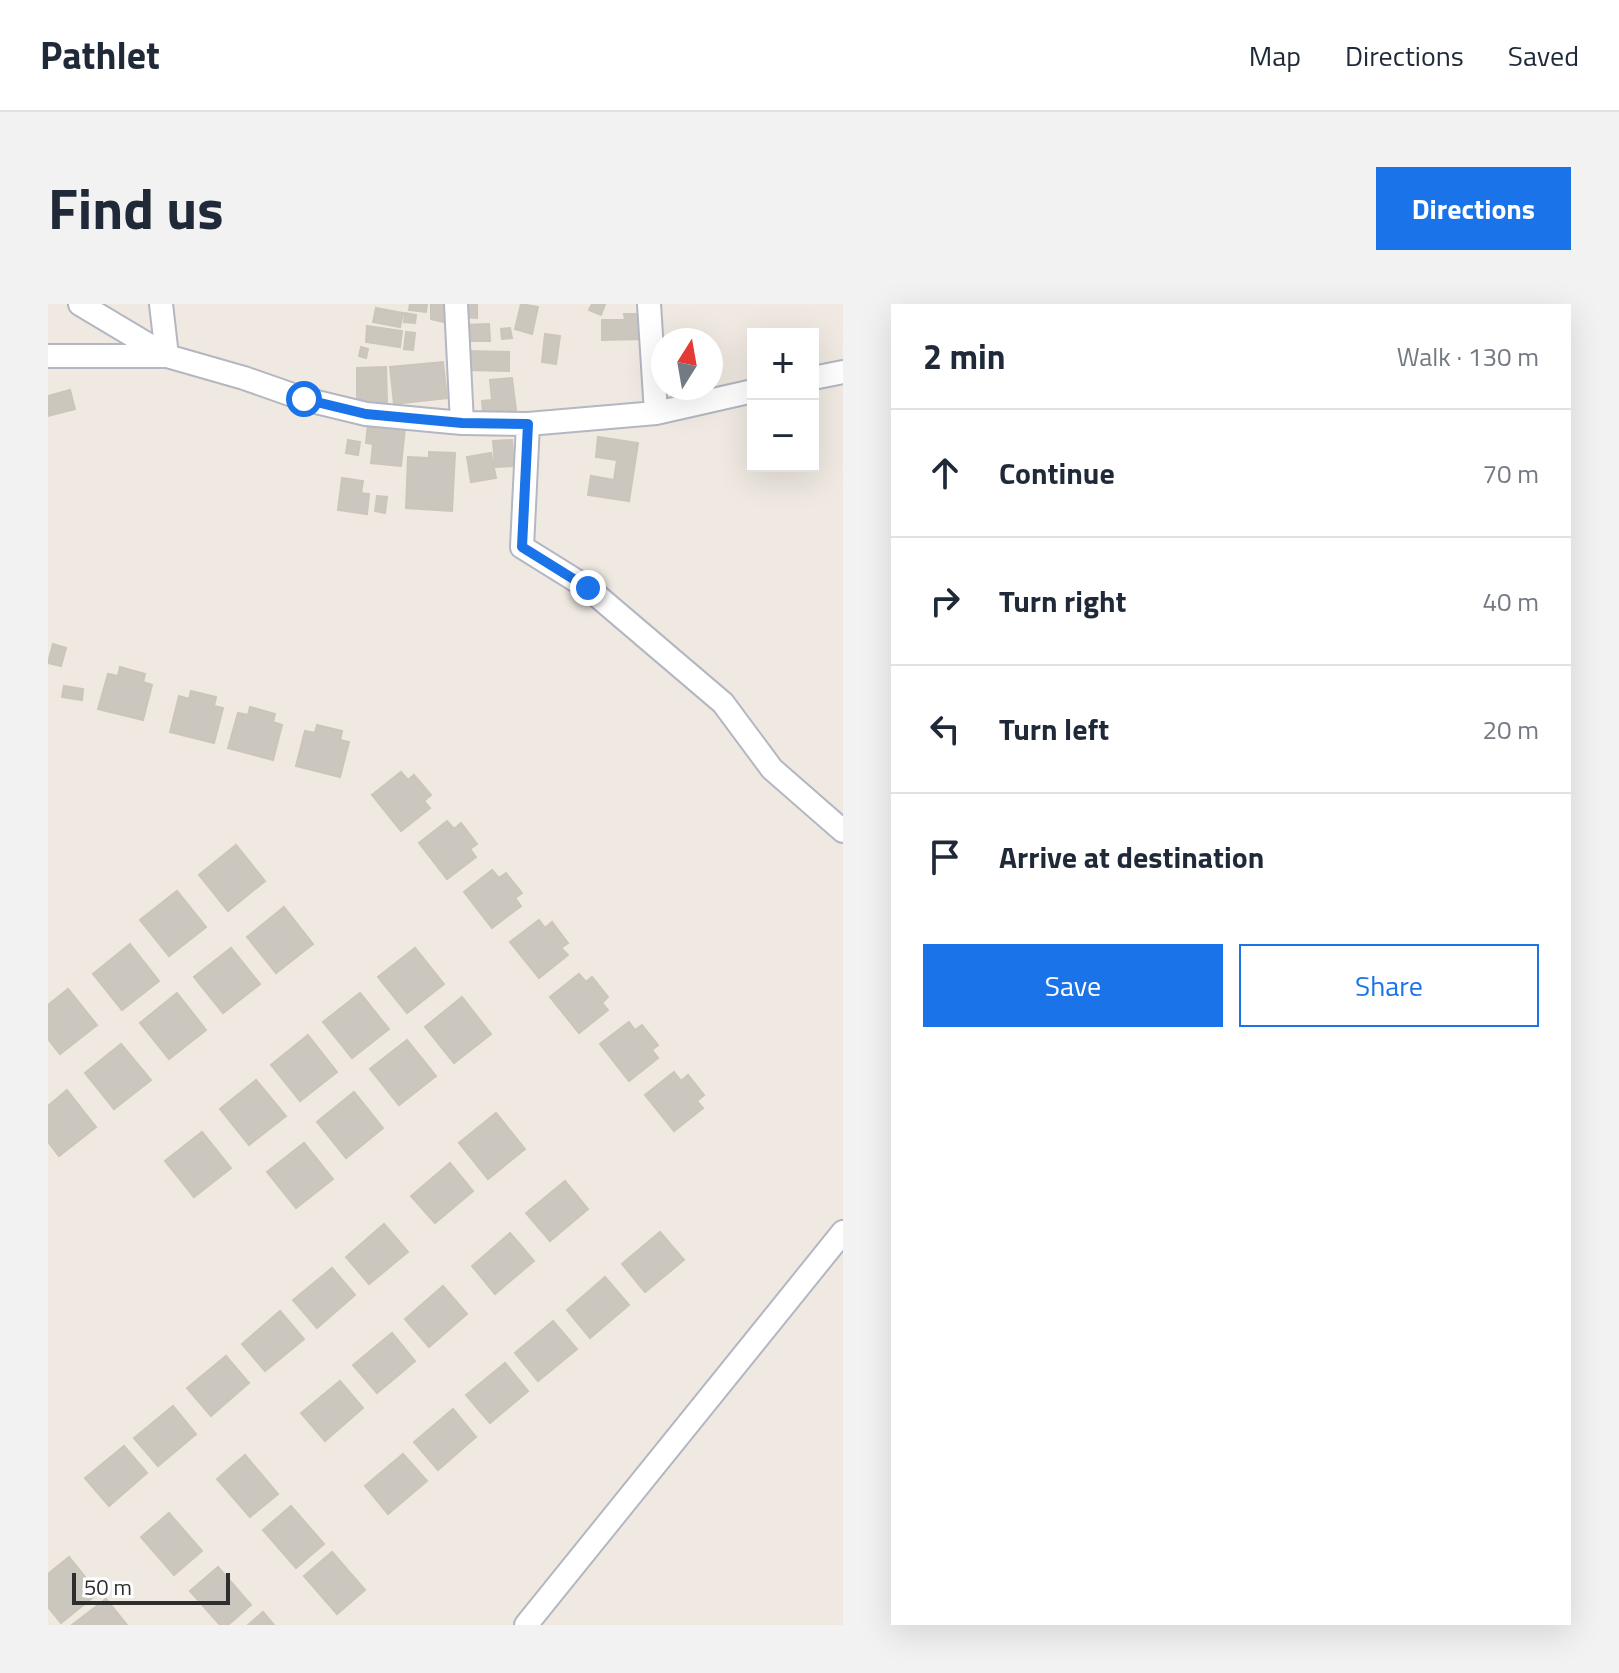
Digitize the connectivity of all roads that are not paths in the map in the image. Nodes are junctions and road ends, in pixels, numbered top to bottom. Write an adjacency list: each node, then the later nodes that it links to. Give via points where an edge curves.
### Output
1 (80, 304): 6 (street)
2 (161, 304): 6 (street)
3 (456, 304): 11 (street)
4 (649, 304): 10 (street)
5 (48, 356): 6 (street)
6 (167, 356): 11 (street, via 366,414)
7 (843, 372): 8 (street)
8 (819, 377)
9 (747, 392): 10 (street)
10 (656, 413): 12 (street)
11 (462, 423): 12 (street)
12 (528, 424): 13 (street, via 522,547 588,588 723,703 772,769)
13 (843, 831)
14 (843, 1232): 15 (street)
15 (526, 1625)

